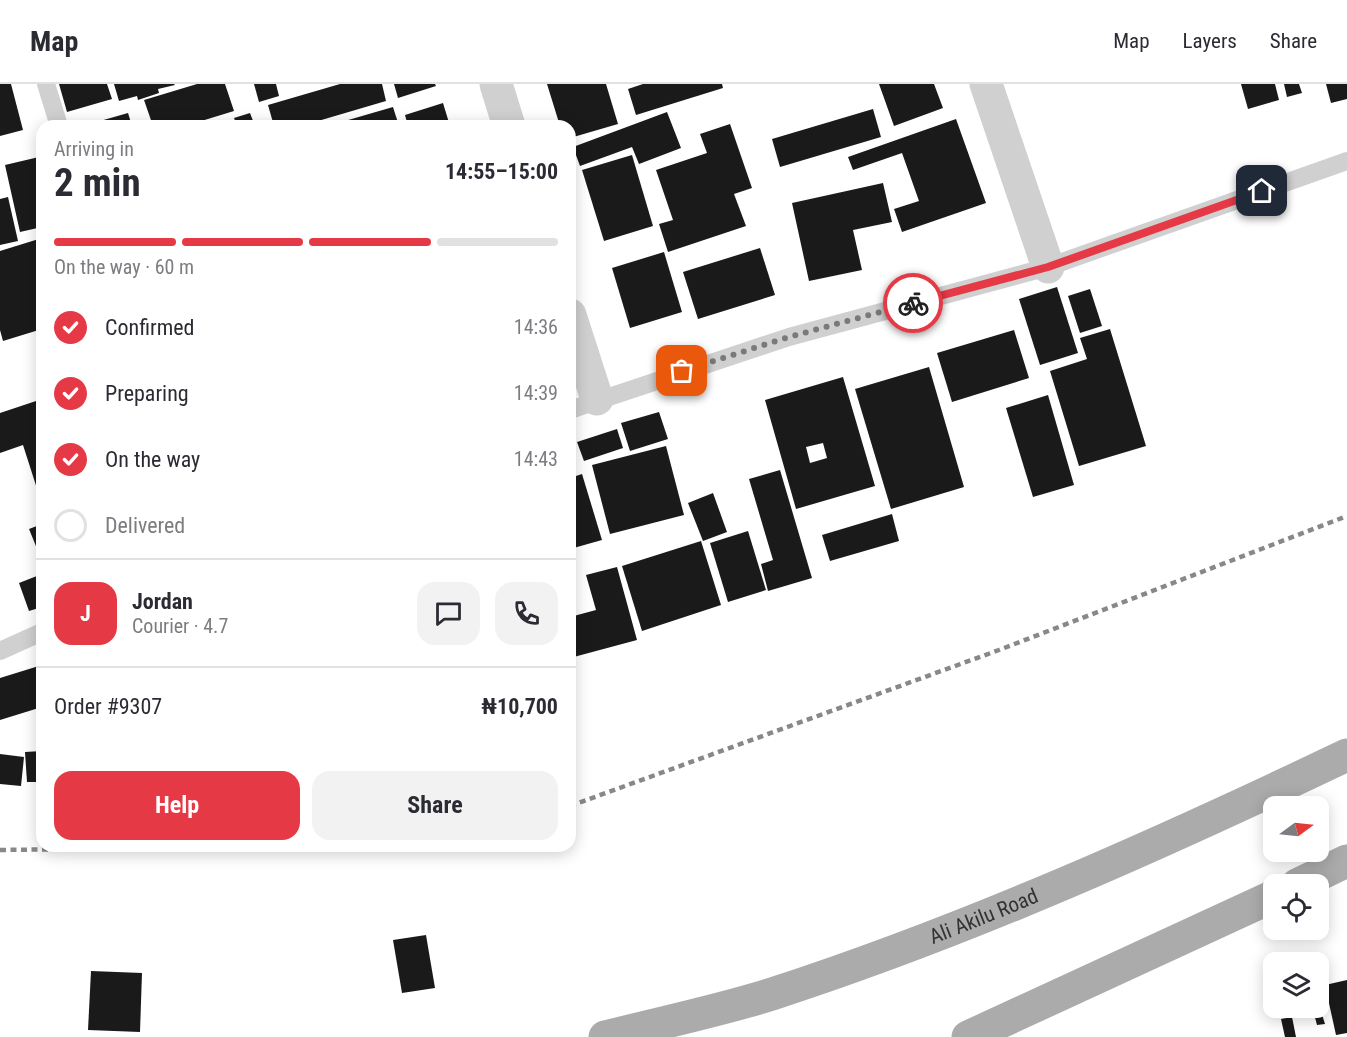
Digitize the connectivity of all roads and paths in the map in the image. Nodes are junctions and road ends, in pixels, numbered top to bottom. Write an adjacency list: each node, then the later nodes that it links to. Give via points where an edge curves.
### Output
1 (46, 84): 4 (lane)
2 (496, 84): 5 (street)
3 (986, 84): 7 (street)
4 (57, 120)
5 (507, 120)
6 (1347, 161): 7 (lane)
7 (1048, 267): 9 (lane, via 789,337)
8 (576, 356): 9 (street)
9 (583, 404)
10 (36, 635): 11 (lane)
11 (0, 651)
12 (1347, 755): 16 (main road, Ali Akilu Road, via 1199,825 942,933 771,994)
13 (1347, 861): 14 (main road)
14 (1320, 874)
15 (1263, 901): 17 (main road)
16 (605, 1037)
17 (968, 1037)

